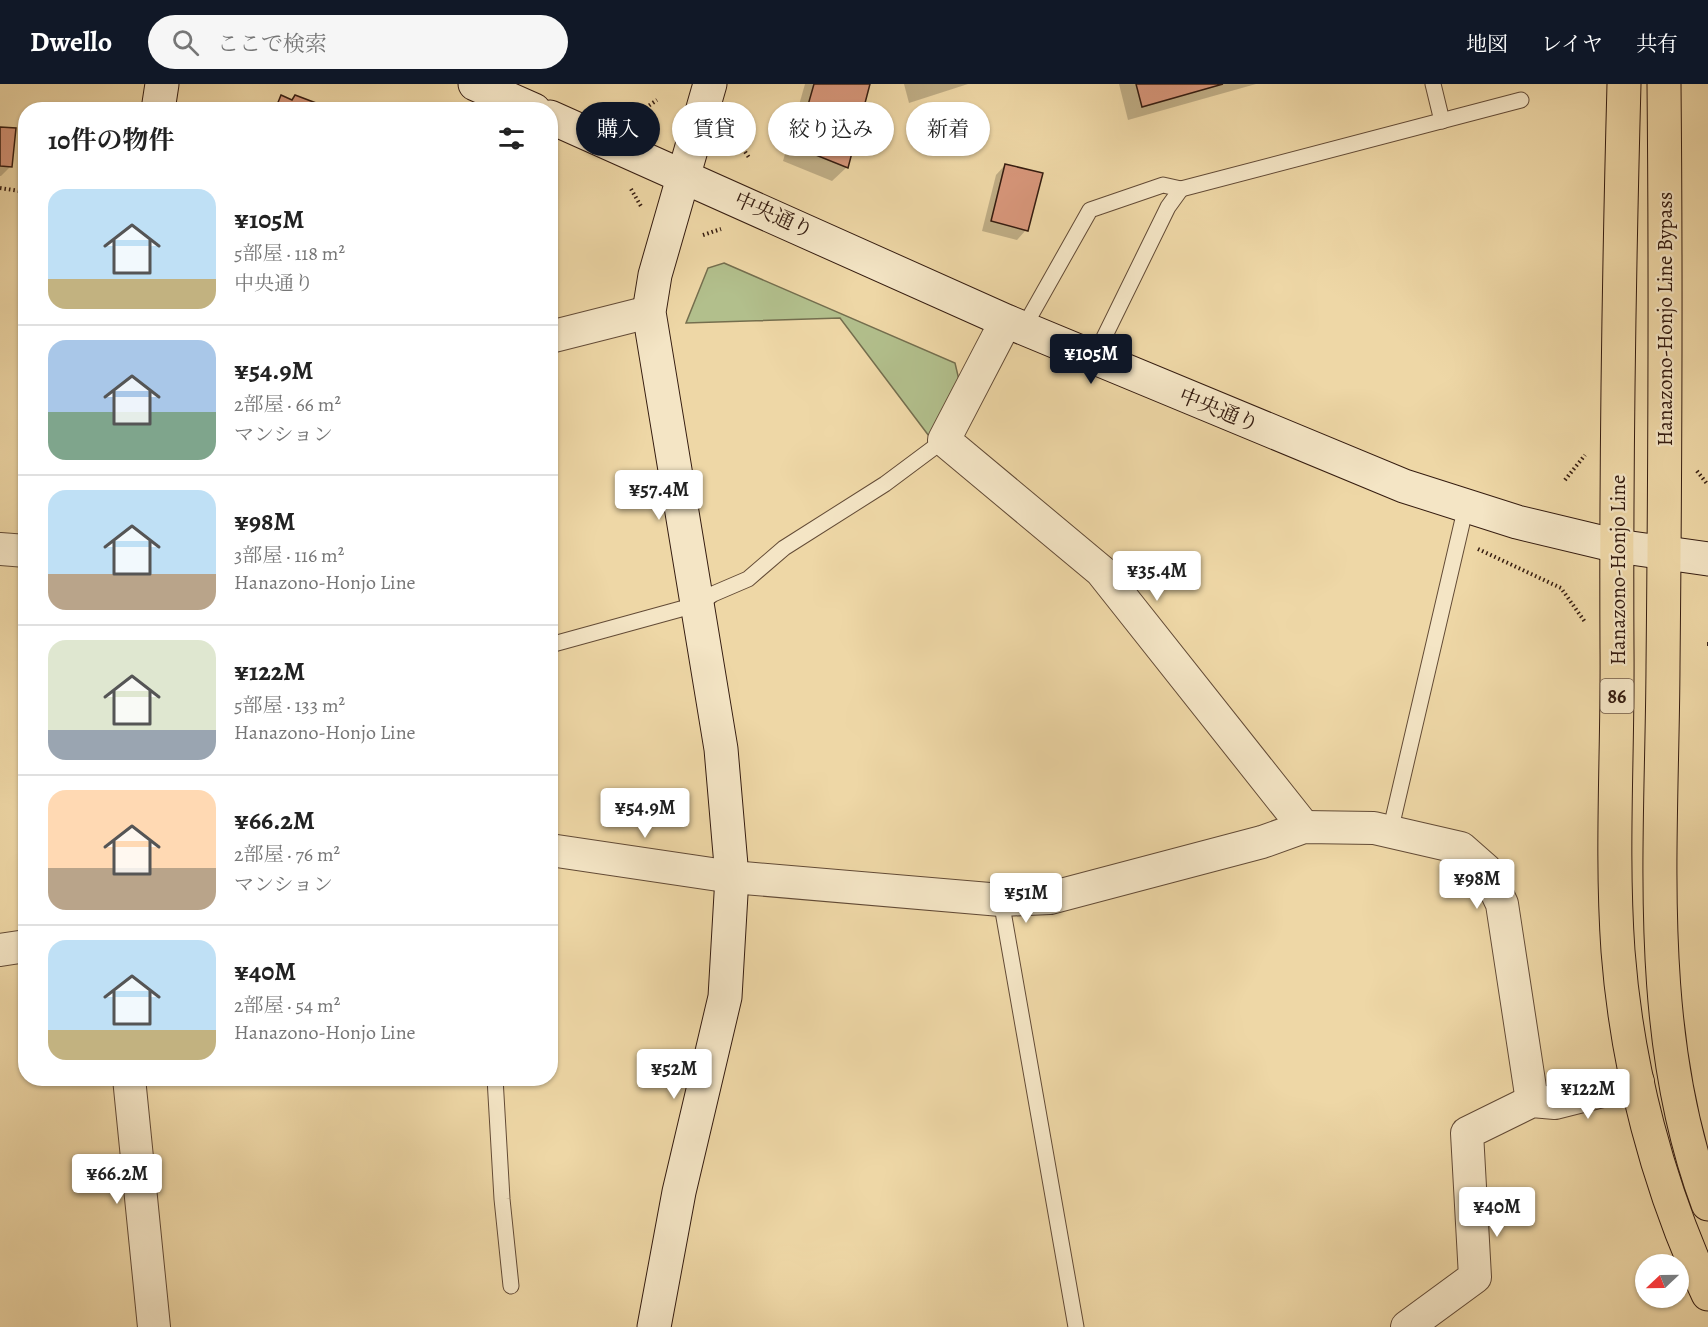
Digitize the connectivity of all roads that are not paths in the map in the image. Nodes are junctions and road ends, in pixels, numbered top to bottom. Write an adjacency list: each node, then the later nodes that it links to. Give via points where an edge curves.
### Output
1 (162, 84): 8 (street)
2 (475, 84): 9 (street)
3 (710, 84): 12 (street)
4 (1432, 84): 11 (lane)
5 (1624, 84): 20 (main road, Hanazono-Honjo Line / 86)
6 (1664, 84): 23 (main road, Hanazono-Honjo Line Bypass / 86)
7 (1521, 100): 11 (lane)
8 (159, 102)
9 (516, 102)
10 (558, 120): 12 (street, 中央通り)
11 (1442, 121): 13 (lane)
12 (685, 175): 14 (street, via 656,275); 15 (street, 中央通り)
13 (1181, 189): 15 (lane, via 1163,184 1090,210); 17 (lane, via 1168,207)
14 (650, 312): 16 (street); 25 (street)
15 (1015, 324): 17 (street, 中央通り); 18 (street)
16 (558, 335)
17 (1094, 358): 19 (street, 中央通り, via 1404,486)
18 (944, 440): 25 (lane, via 885,484 784,548 748,579); 27 (street, via 1101,571)
19 (1466, 506): 20 (street, 中央通り); 28 (lane)
20 (1617, 546): 23 (street, 中央通り); 34 (main road, Hanazono-Honjo Line / 86, via 1618,950 1625,1017)
21 (0, 549): 22 (street)
22 (18, 550)
23 (1664, 553): 24 (street, 中央通り); 38 (main road, 86, via 1663,1004 1683,1125)
24 (1708, 559)
25 (699, 604): 26 (lane); 30 (street, via 721,749)
26 (558, 643)
27 (1304, 827): 28 (street, via 1374,828); 31 (street, via 1262,842 1050,898)
28 (1390, 832): 37 (street, via 1461,848 1486,870 1502,904)
29 (558, 850): 30 (street)
30 (732, 877): 31 (street); 42 (street, via 725,997 679,1192)
31 (1001, 900): 43 (lane)
32 (18, 947): 33 (street)
33 (0, 950)
34 (1638, 1082): 37 (street, via 1555,1103); 40 (main road, Hanazono-Honjo Line / 86, via 1670,1204)
35 (130, 1086): 41 (street)
36 (495, 1086): 39 (lane)
37 (1532, 1101): 44 (street, via 1467,1133 1475,1278)
38 (1708, 1204)
39 (511, 1286)
40 (1708, 1294)
41 (154, 1327)
42 (654, 1327)
43 (1076, 1327)
44 (1407, 1327)

